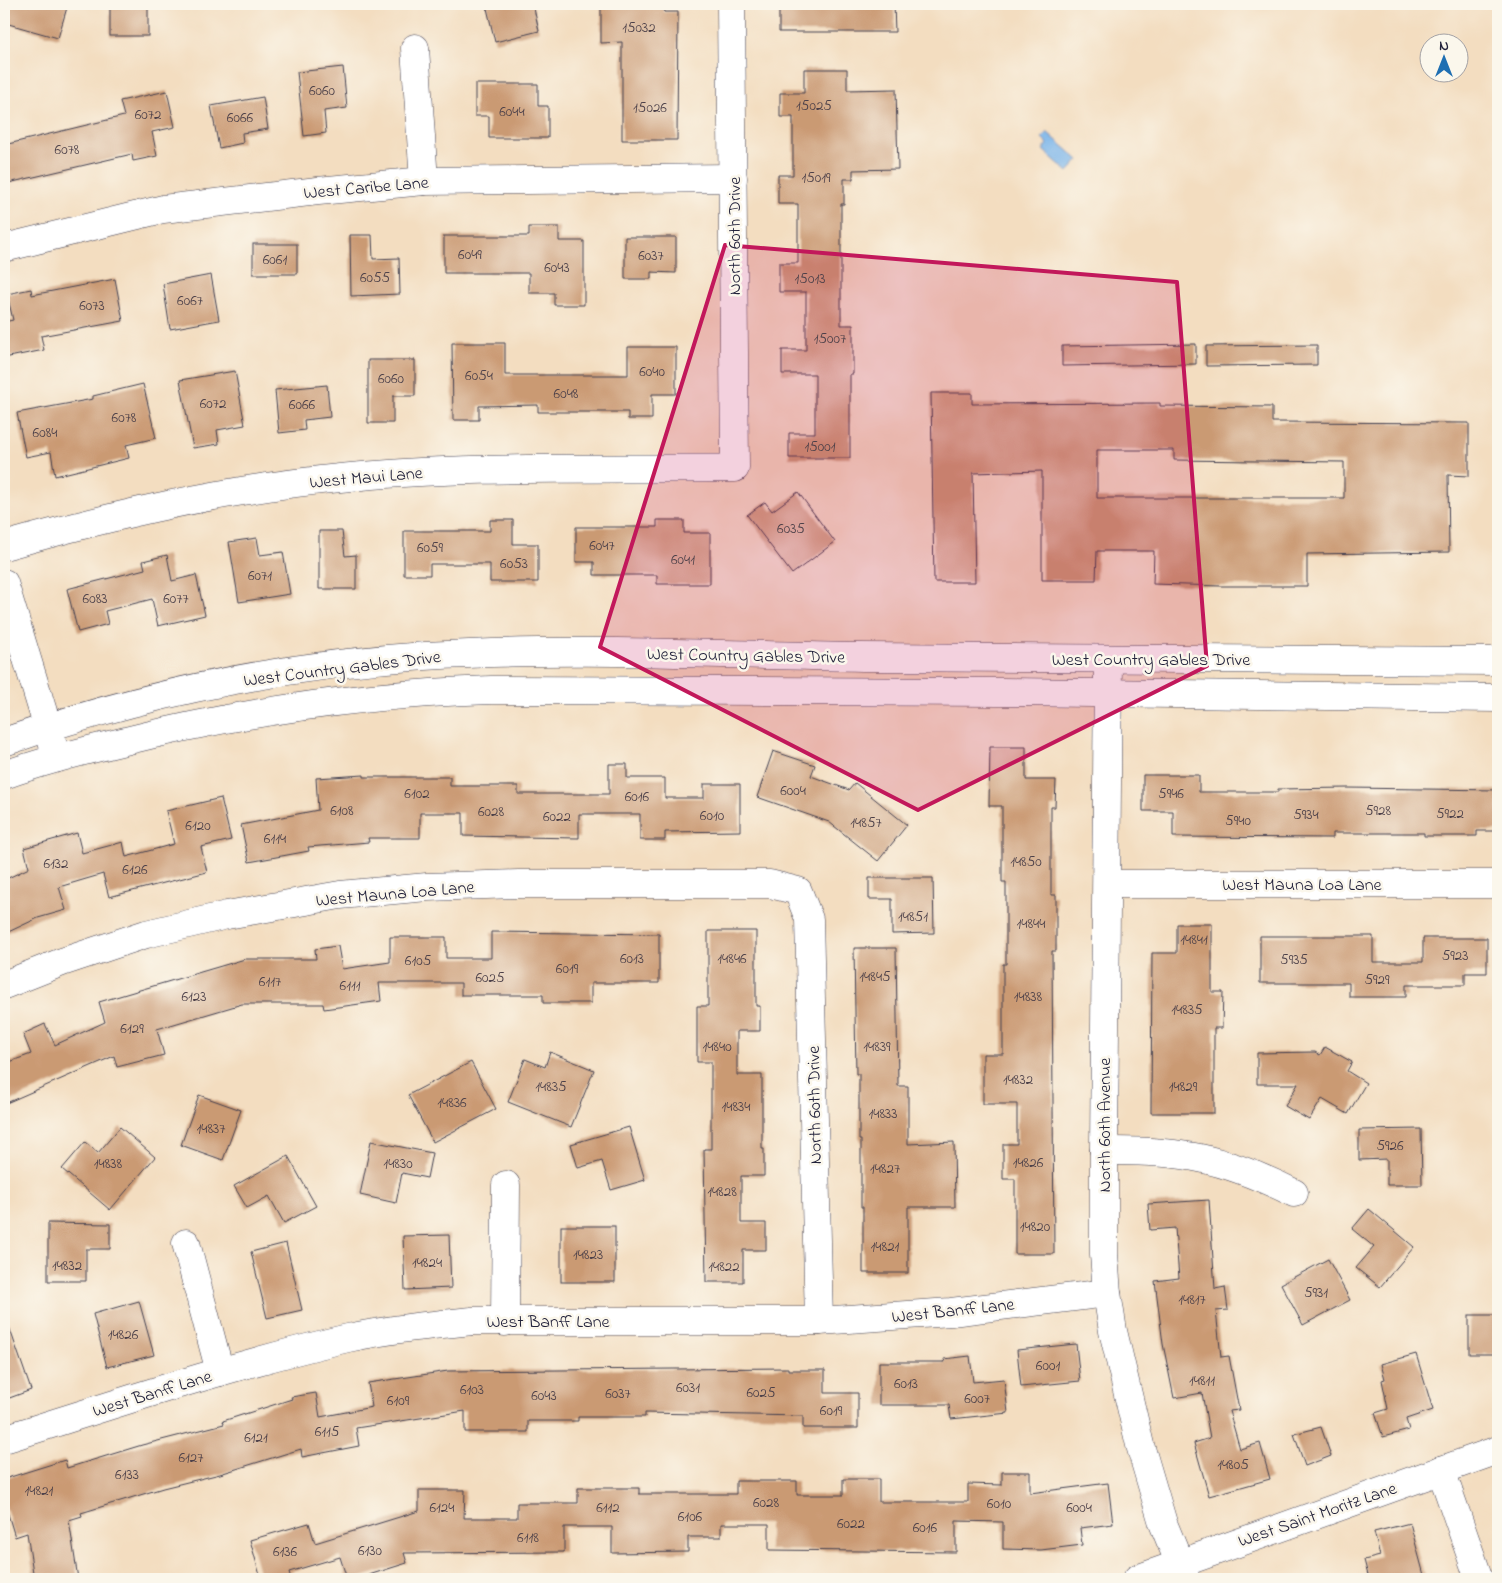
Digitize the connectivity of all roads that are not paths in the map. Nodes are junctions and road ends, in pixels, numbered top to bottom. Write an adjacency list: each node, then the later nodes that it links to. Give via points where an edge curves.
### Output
1 (732, 4): 3 (street, North 60th Drive)
2 (415, 48): 4 (street)
3 (733, 178): 4 (street, West Caribe Lane); 6 (street, North 60th Drive)
4 (424, 181): 5 (street, West Caribe Lane, via 163,210)
5 (4, 248)
6 (736, 468): 7 (street, West Maui Lane, via 421,471 338,478 162,504)
7 (4, 546)
8 (4, 583): 13 (street)
9 (1108, 660): 10 (street, West Country Gables Drive); 11 (street, North 60th Avenue); 13 (street, West Country Gables Drive, via 582,653 421,656 263,675 200,687)
10 (1498, 661)
11 (1108, 693): 12 (street, West Country Gables Drive); 15 (street, West Country Gables Drive, via 428,692 350,699 216,720); 17 (street, North 60th Avenue)
12 (1498, 698)
13 (48, 727): 14 (street, West Country Gables Drive); 15 (street)
14 (4, 742)
15 (57, 758): 16 (street, West Country Gables Drive)
16 (4, 775)
17 (1106, 884): 18 (street, West Mauna Loa Lane); 21 (street, North 60th Avenue)
18 (1498, 884)
19 (798, 891): 20 (street, West Mauna Loa Lane, via 770,884 519,884 427,887 340,895 227,915 146,934); 26 (street, North 60th Drive, via 809,919)
20 (4, 985)
21 (1104, 1151): 23 (street, via 1190,1154 1259,1175); 25 (street, North 60th Avenue)
22 (506, 1185): 27 (street)
23 (1294, 1192)
24 (186, 1243): 28 (street)
25 (1107, 1293): 26 (street, West Banff Lane, via 951,1312); 32 (street, North 60th Avenue, via 1140,1445 1163,1523)
26 (819, 1321): 27 (street, West Banff Lane)
27 (505, 1322): 28 (street, West Banff Lane, via 472,1321 350,1337)
28 (220, 1372): 29 (street, West Banff Lane)
29 (4, 1439)
30 (1498, 1450): 31 (street, West Saint Moritz Lane)
31 (1441, 1470): 32 (street, West Saint Moritz Lane); 34 (street)
32 (1183, 1571): 33 (street, West Saint Moritz Lane)
33 (1137, 1579)
34 (1479, 1579)

